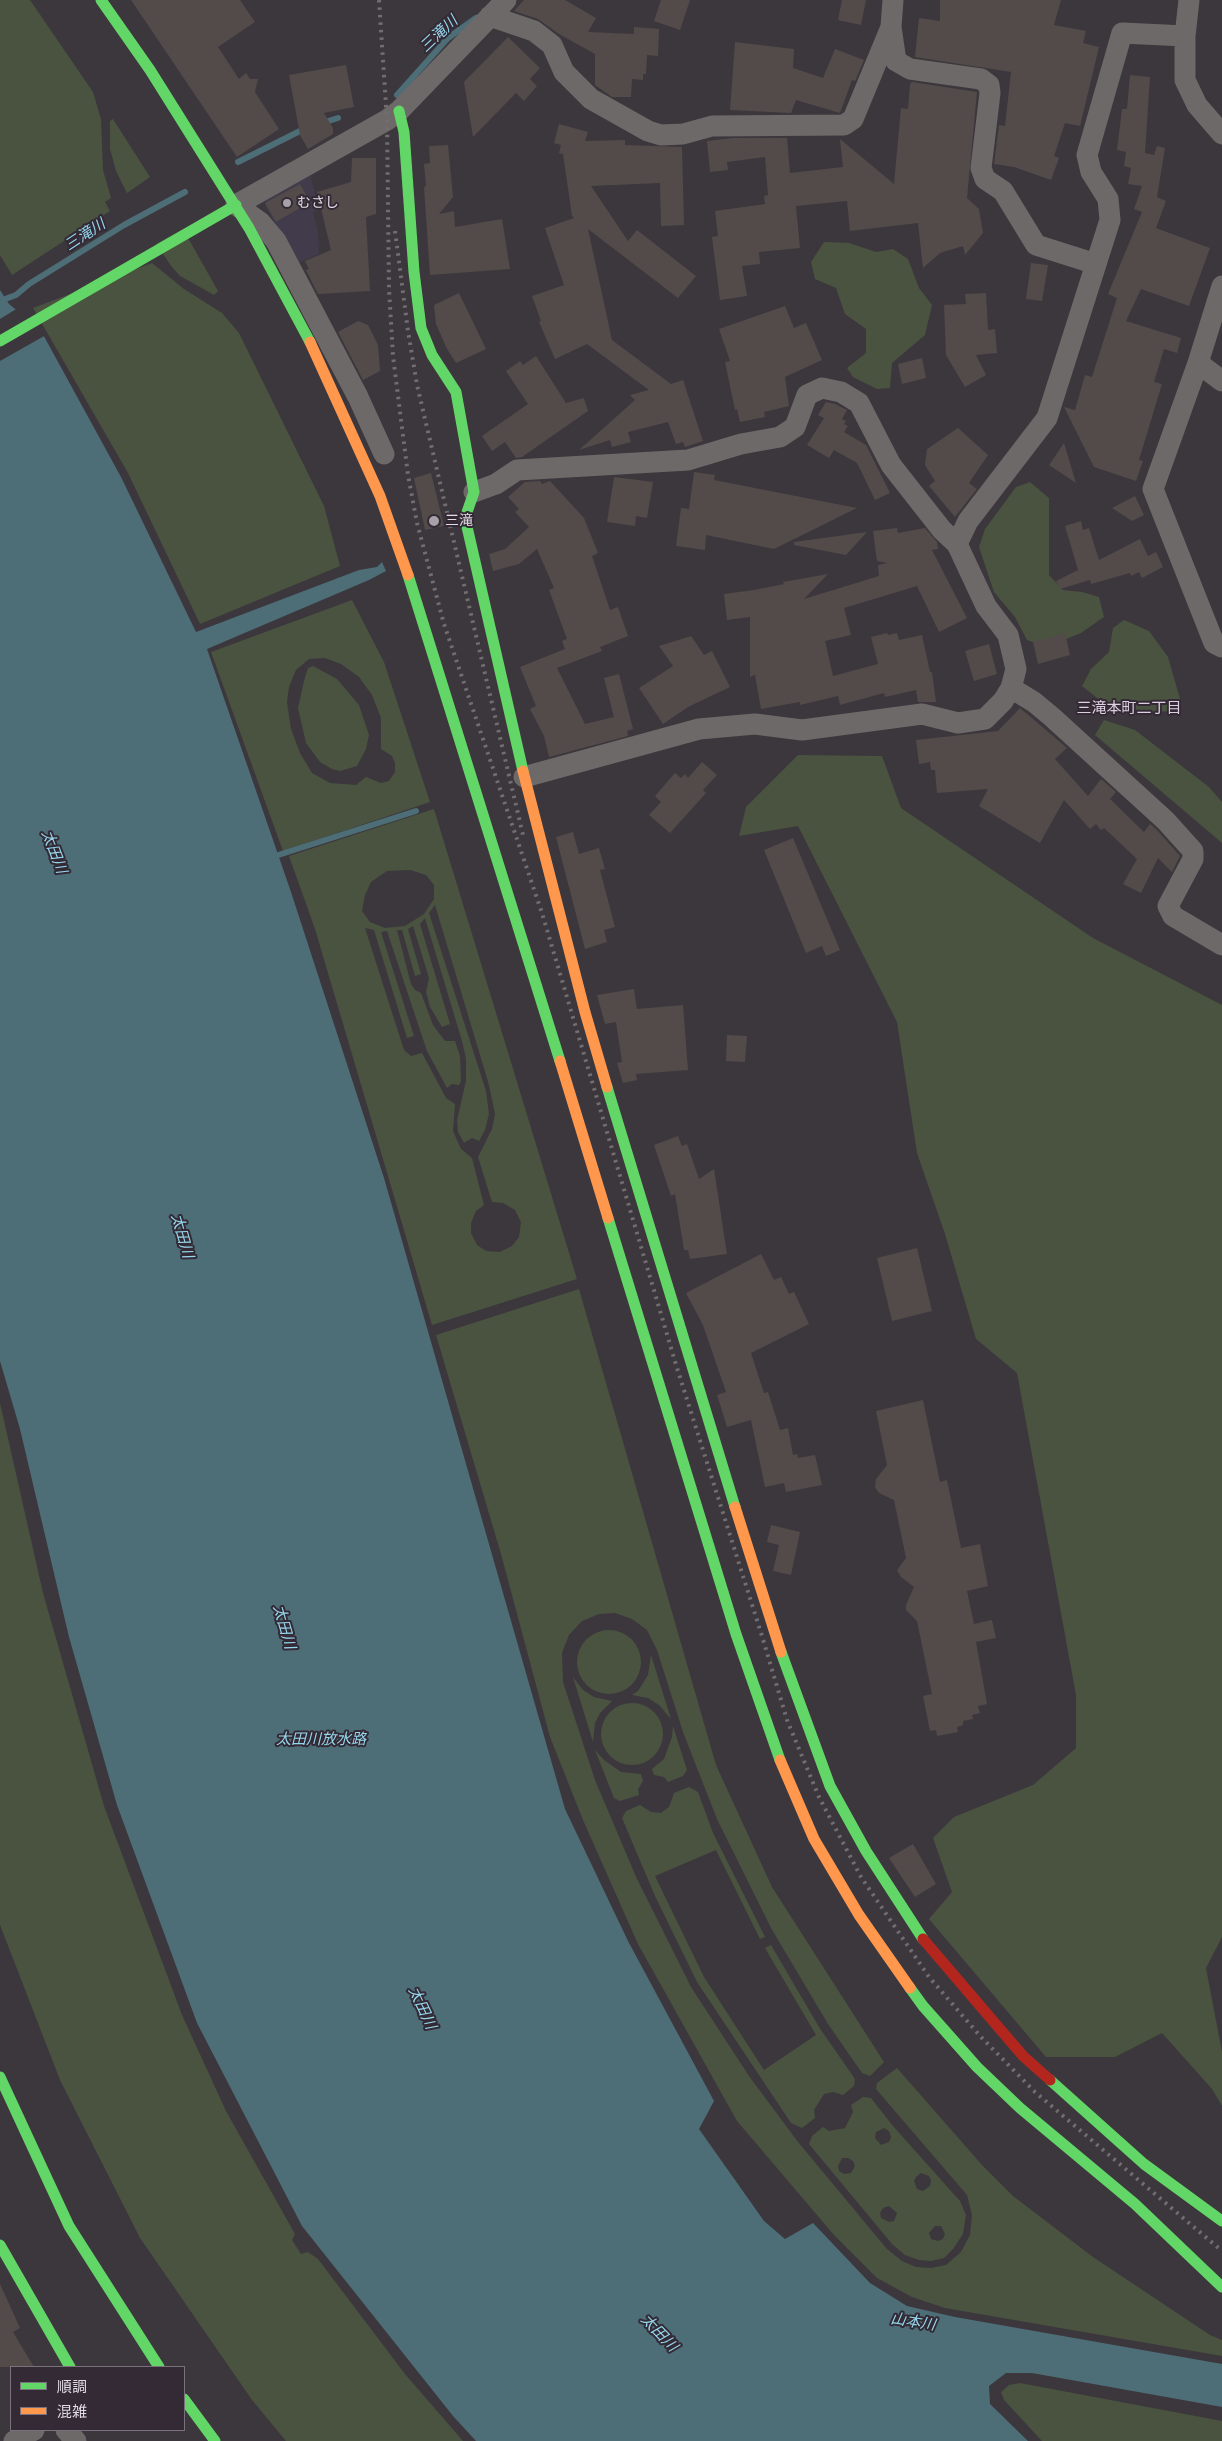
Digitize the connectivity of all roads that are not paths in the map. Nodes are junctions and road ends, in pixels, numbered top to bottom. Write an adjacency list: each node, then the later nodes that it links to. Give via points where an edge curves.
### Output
1 (101, 0): 10 (street)
2 (506, 0): 5 (street)
3 (893, 0): 6 (street)
4 (1189, 0): 7 (street)
5 (490, 16): 6 (street, via 534,31 552,45 564,72 591,99 661,135 683,134 712,126 844,125 853,119); 8 (street)
6 (891, 27): 11 (street, via 896,61 910,69 981,80 989,85 981,168 985,179 1003,191 1036,245)
7 (1185, 36): 9 (street, via 1185,80 1197,105); 11 (street, via 1122,33 1086,155 1091,172 1108,199 1110,220)
8 (399, 111): 10 (street); 17 (street, via 404,132 421,328 432,355 456,392)
9 (1222, 134)
10 (236, 205): 13 (street); 16 (street, via 260,222 276,241 358,397); 26 (street, via 318,356 400,550 581,1121 736,1634 779,1758 814,1839 859,1915 923,2006 976,2067 1134,2204)
11 (1096, 264): 18 (street, via 1047,418 968,520)
12 (1222, 286): 14 (street)
13 (0, 341)
14 (1198, 363): 15 (street); 19 (street, via 1153,489 1214,643)
15 (1222, 381)
16 (384, 454)
17 (474, 492): 18 (street, via 496,484 517,470 688,460 780,437 795,427 807,395 822,388 840,392 859,403 891,465 942,530); 21 (street, via 464,518)
18 (957, 544): 20 (street, via 986,606 1008,635 1016,669)
19 (1222, 647)
20 (1010, 688): 21 (street, via 985,719 958,724 922,714 802,730 755,724 699,729); 22 (street, via 1052,717 1166,821 1193,851 1193,860 1168,906 1173,916)
21 (524, 777): 24 (street, via 596,1047 773,1631 830,1786 866,1851 927,1945 1023,2056 1144,2164)
22 (1222, 945)
23 (0, 2077): 28 (street, via 69,2226)
24 (1222, 2221)
25 (0, 2246): 27 (street)
26 (1222, 2287)
27 (69, 2366)
28 (158, 2366)
29 (185, 2401): 34 (street)
30 (32, 2431): 32 (street)
31 (67, 2431): 33 (street)
32 (14, 2441)
33 (76, 2441)
34 (215, 2441)

